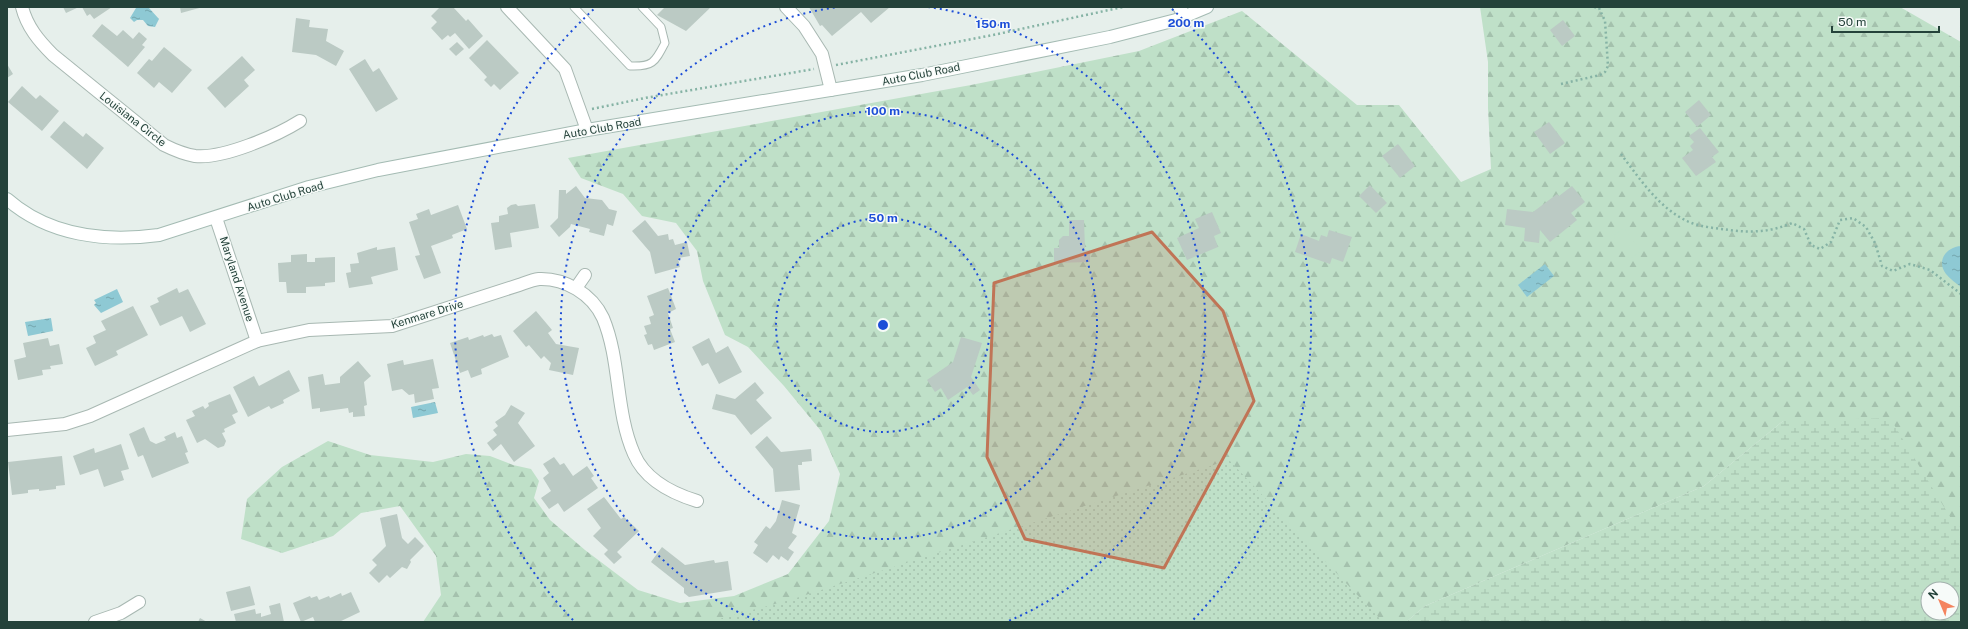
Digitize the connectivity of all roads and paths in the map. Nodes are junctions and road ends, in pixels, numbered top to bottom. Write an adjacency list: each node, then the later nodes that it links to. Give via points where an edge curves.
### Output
1 (22, 7): 14 (street, Louisiana Circle, via 24,17 36,38 52,55 164,145 179,153 197,156 224,152 283,132)
2 (507, 7): 13 (street, via 565,69)
3 (574, 7): 4 (lane, via 630,66 644,67 657,59 665,43 661,27)
4 (642, 7)
5 (786, 7): 10 (street, via 804,26 822,54)
6 (1123, 7): 10 (path)
7 (1207, 7): 9 (street, Auto Club Road)
8 (1594, 7): 11 (path, via 1599,8 1605,21 1608,66 1600,75)
9 (1182, 11): 12 (street, Auto Club Road, via 1110,37 922,75)
10 (826, 67): 12 (street); 13 (path)
11 (1562, 84)
12 (831, 90): 15 (street, Auto Club Road)
13 (580, 111): 15 (street)
14 (300, 121)
15 (587, 130): 18 (street, Auto Club Road, via 378,170 309,187)
16 (1621, 154): 21 (path, via 1660,202 1686,221 1749,232 1778,228 1792,223 1804,229 1811,245 1820,249 1831,242 1840,220 1853,218 1866,227 1875,243 1882,266 1893,271 1910,264 1930,270)
17 (8, 203): 18 (street, Auto Club Road, via 56,228 112,238 159,235)
18 (216, 218): 22 (street, Maryland Avenue)
19 (585, 275): 20 (street)
20 (576, 288): 22 (street, Kenmare Drive, via 558,281 538,279 392,326 308,330); 24 (street, Kenmare Drive, via 592,301 602,317 634,454 645,472 660,485 677,495)
21 (1961, 294)
22 (257, 341): 23 (street, Kenmare Drive, via 90,416 65,424)
23 (7, 430)
24 (697, 501)
25 (138, 602): 26 (street, via 121,613)
26 (95, 622)

